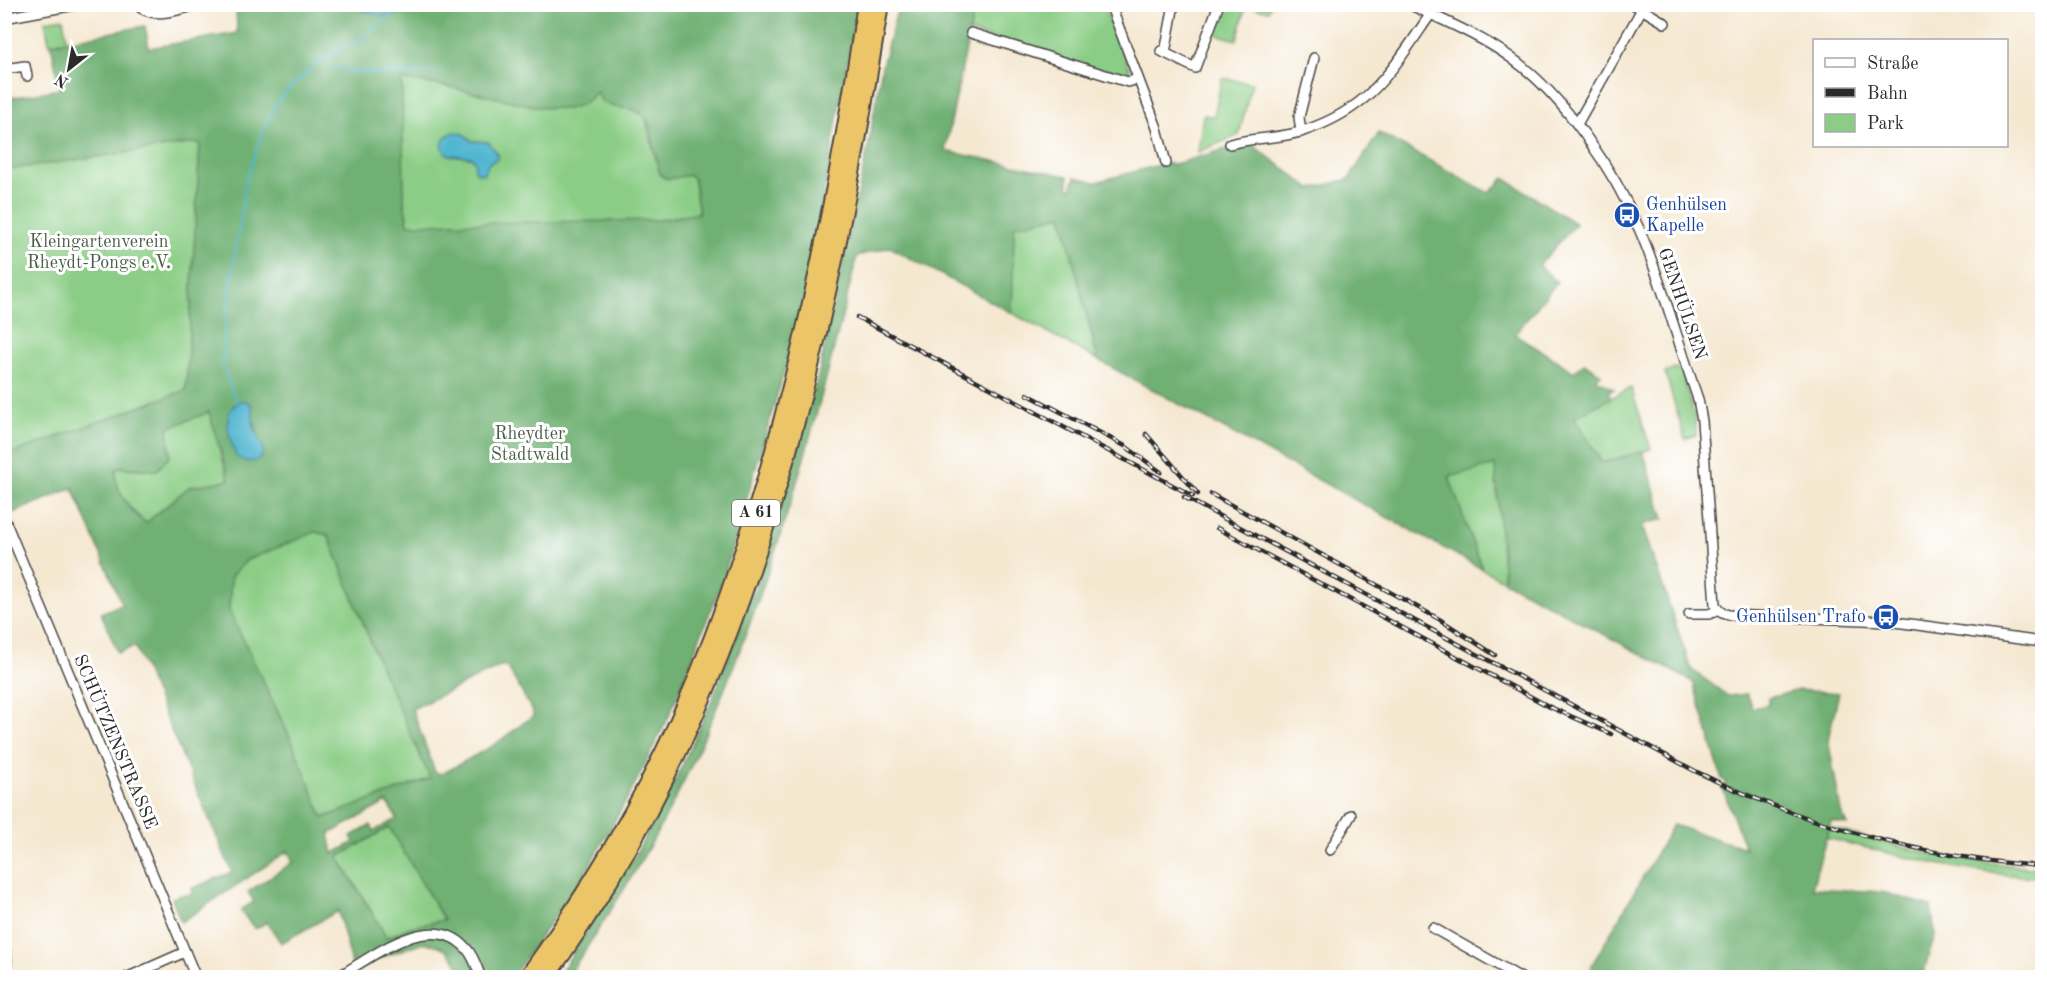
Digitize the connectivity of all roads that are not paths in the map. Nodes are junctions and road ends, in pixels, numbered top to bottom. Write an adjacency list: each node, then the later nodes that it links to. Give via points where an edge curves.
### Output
1 (80, 4): 11 (street)
2 (136, 4): 3 (street, via 144,13 153,14)
3 (201, 4)
4 (866, 4): 41 (highway, A 61, via 813,284 777,435 740,564 696,680 646,786 573,911)
5 (880, 4): 18 (highway, A 61)
6 (886, 4): 18 (highway)
7 (1110, 4): 21 (street)
8 (1174, 4): 9 (street, via 1163,52 1195,68)
9 (1219, 4)
10 (1410, 4): 13 (street, GENHÜLSEN)
11 (49, 7): 14 (street)
12 (1637, 7): 15 (street); 22 (street)
13 (1430, 15): 22 (street, GENHÜLSEN, via 1465,30 1511,58 1546,87); 23 (street, via 1381,85 1339,117)
14 (4, 18)
15 (1665, 23)
16 (971, 33): 21 (street, via 1128,82)
17 (1314, 58): 23 (street, via 1299,117)
18 (870, 68): 42 (highway, A 61, via 855,159 812,356 781,475 732,626 688,730 638,831)
19 (4, 69): 20 (street, via 25,66)
20 (27, 76)
21 (1138, 79): 25 (street)
22 (1577, 124): 27 (street, GENHÜLSEN, via 1641,233 1698,399 1715,605)
23 (1301, 132): 24 (street)
24 (1230, 144)
25 (1166, 163)
26 (4, 518): 34 (street, SCHÜTZENSTRASSE)
27 (1719, 610): 28 (street); 29 (street, via 1729,615 1888,621)
28 (1689, 614)
29 (2043, 642)
30 (1351, 815): 31 (street)
31 (1330, 850)
32 (1433, 928): 43 (street)
33 (4, 944): 36 (street)
34 (185, 952): 37 (street); 38 (street, SCHÜTZENSTRASSE)
35 (355, 973): 39 (street); 40 (street, via 417,934 436,933 453,938 466,948)
36 (5, 978)
37 (126, 978)
38 (196, 978)
39 (336, 978)
40 (481, 978)
41 (527, 978)
42 (545, 978)
43 (1521, 978)

